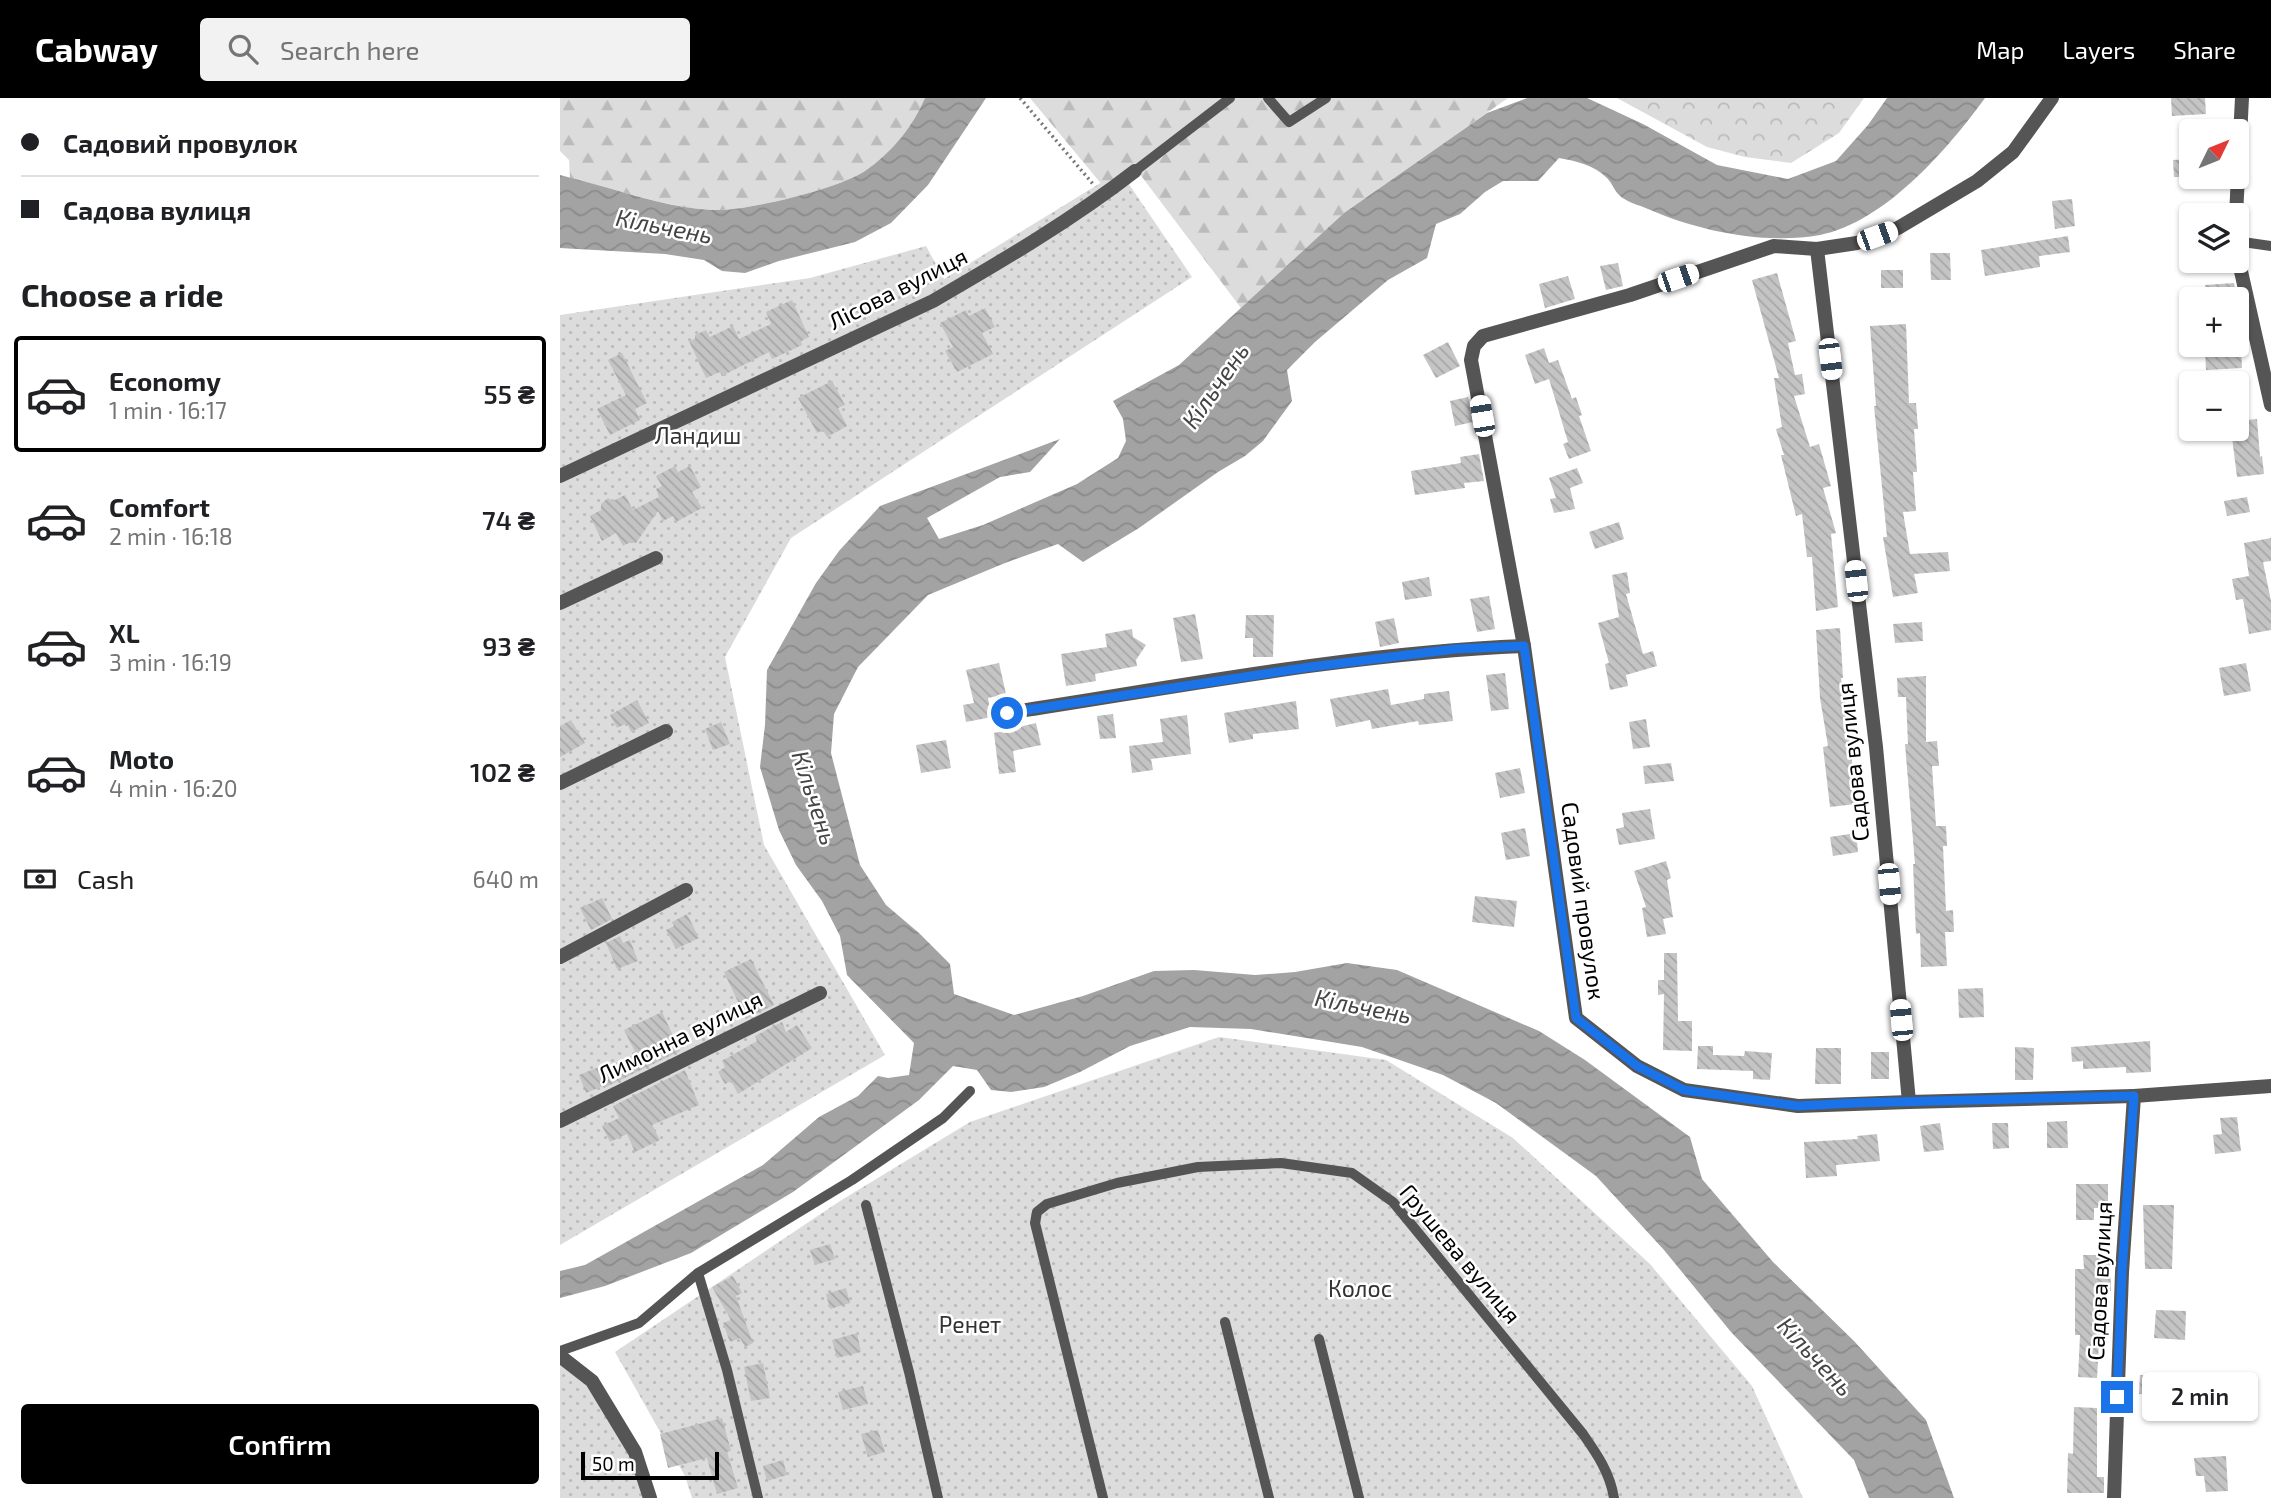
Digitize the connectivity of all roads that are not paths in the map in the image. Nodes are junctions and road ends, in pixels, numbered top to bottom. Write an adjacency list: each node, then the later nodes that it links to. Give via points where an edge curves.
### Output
1 (1230, 98): 6 (lane, Лісова вулиця)
2 (1268, 98): 3 (lane, via 1289,122)
3 (1326, 98)
4 (2052, 98): 10 (street, via 2013,152 1977,181 1898,228 1857,243)
5 (2242, 98): 7 (street)
6 (1135, 171): 13 (street, Лісова вулиця, via 1103,196 933,300)
7 (2237, 203)
8 (2249, 243): 9 (lane)
9 (2271, 246)
10 (1817, 249): 16 (street, Садовий провулок, via 1774,246 1630,295 1483,336 1474,346 1471,360); 26 (street, Садова вулиця, via 1876,747)
11 (2241, 273): 12 (street)
12 (2271, 405)
13 (560, 476)
14 (656, 558): 15 (street)
15 (560, 603)
16 (1524, 646): 17 (street, via 1455,649 1310,667); 26 (street, Садовий провулок, via 1576,1018 1637,1066 1684,1090 1798,1106)
17 (1007, 713)
18 (666, 731): 19 (street)
19 (560, 783)
20 (686, 890): 21 (street)
21 (560, 957)
22 (820, 993): 27 (street, Лимонна вулиця)
23 (2271, 1086): 25 (street)
24 (971, 1091): 29 (lane, via 943,1118 852,1180)
25 (2134, 1096): 26 (street); 40 (street, Садова вулиця)
26 (1909, 1102)
27 (560, 1121)
28 (866, 1205): 35 (lane)
29 (698, 1273): 32 (lane, via 639,1323); 34 (lane)
30 (1224, 1322): 37 (lane)
31 (1319, 1339): 38 (lane)
32 (560, 1353): 33 (street, via 592,1381 635,1452)
33 (650, 1498)
34 (758, 1498)
35 (938, 1498)
36 (1104, 1498): 39 (lane, Грушева вулиця, via 1035,1223 1037,1212 1047,1204 1131,1180 1198,1167 1280,1163 1352,1173 1393,1202 1583,1434 1601,1461)
37 (1269, 1498)
38 (1359, 1498)
39 (1614, 1498)
40 (2114, 1498)

